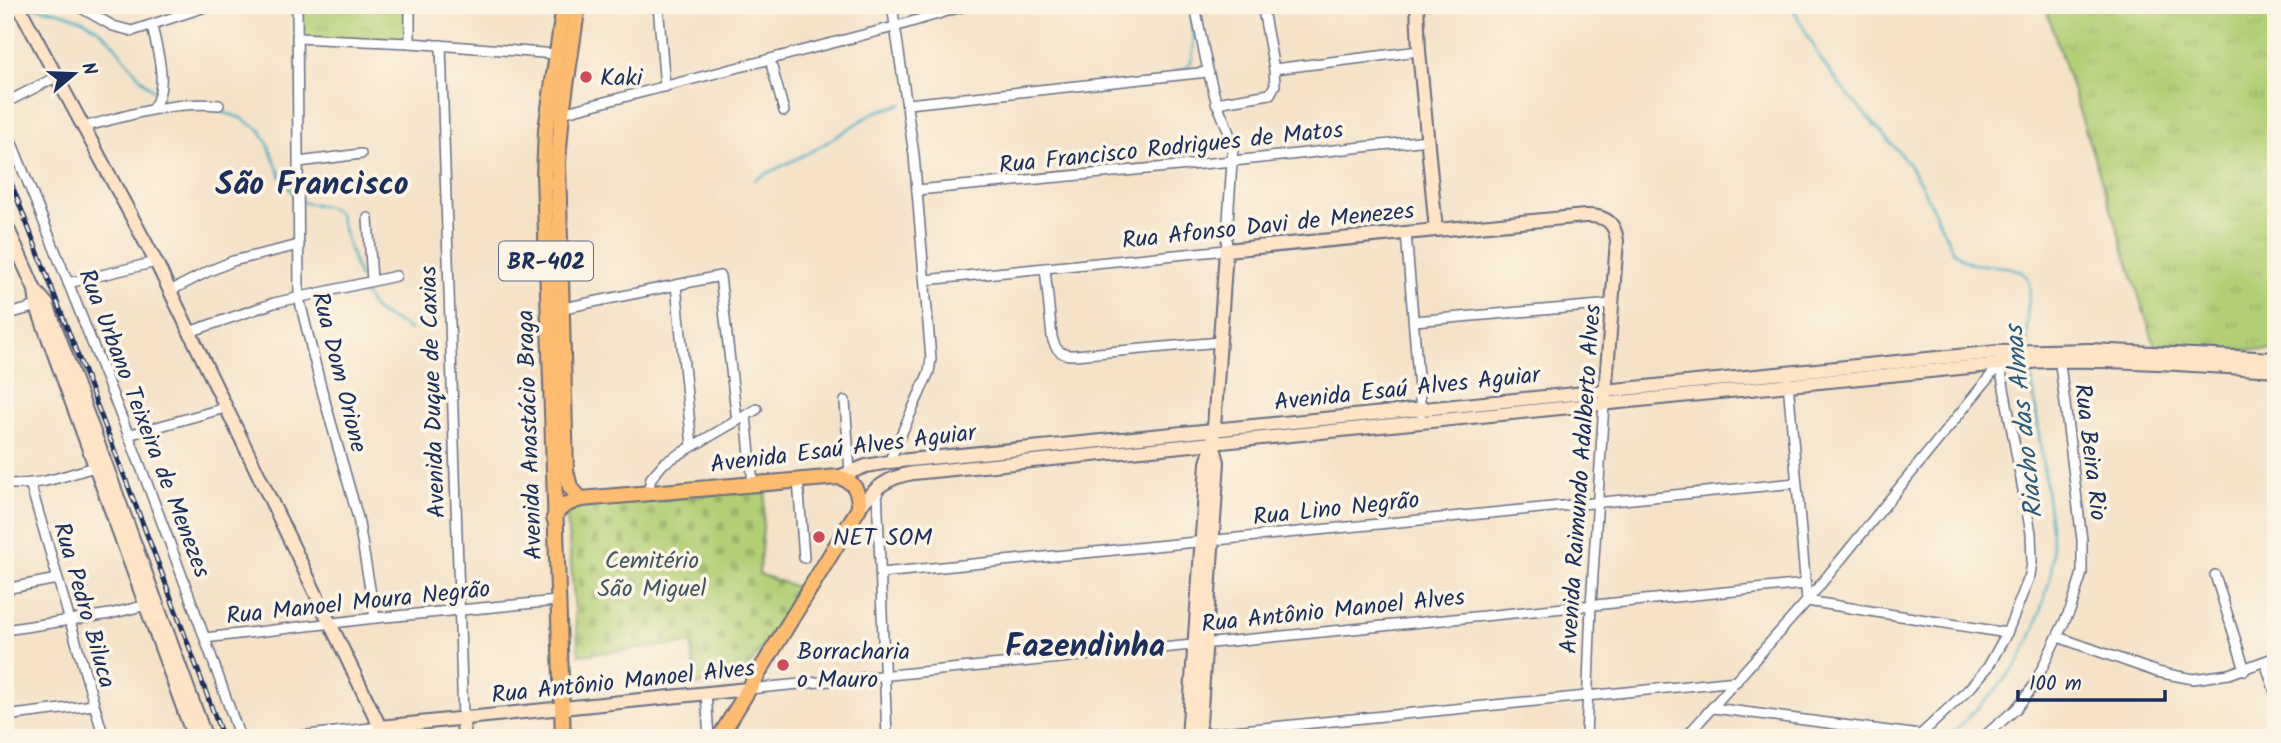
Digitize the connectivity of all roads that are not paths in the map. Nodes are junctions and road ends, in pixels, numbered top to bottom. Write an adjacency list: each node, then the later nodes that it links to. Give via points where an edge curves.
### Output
1 (76, 5): 14 (street, via 122,30)
2 (211, 5): 14 (street)
3 (297, 5): 16 (street, Rua Dom Orione)
4 (410, 5): 17 (street)
5 (564, 5): 20 (main road, Avenida Anastácio Braga / BR-402)
6 (578, 5): 32 (main road, Avenida Anastácio Braga / BR-402)
7 (658, 5): 25 (street)
8 (892, 5): 15 (street)
9 (968, 5): 15 (street)
10 (1195, 5): 23 (street)
11 (1417, 5): 19 (street)
12 (19, 9): 24 (street)
13 (1264, 10): 22 (street)
14 (152, 26): 30 (street, via 161,84)
15 (894, 27): 21 (street); 28 (street)
16 (297, 38): 17 (street); 38 (street, Rua Dom Orione)
17 (410, 43): 18 (street)
18 (441, 46): 20 (street); 105 (street, Avenida Duque de Caxias)
19 (1419, 51): 22 (street); 35 (street)
20 (556, 54): 40 (main road, Avenida Anastácio Braga / BR-402, via 544,150)
21 (770, 60): 25 (street); 31 (street)
22 (1274, 69): 27 (street, via 1275,85 1270,94)
23 (1208, 72): 27 (street); 28 (street)
24 (57, 77): 26 (street); 34 (street)
25 (665, 87): 32 (street)
26 (5, 103)
27 (1216, 103): 37 (street, via 1230,134)
28 (908, 104): 39 (street)
29 (219, 105): 30 (street)
30 (152, 109): 34 (street)
31 (784, 111)
32 (562, 113): 40 (main road, Avenida Anastácio Braga / BR-402)
33 (5, 127): 53 (street, Rua Urbano Teixeira de Menezes)
34 (84, 127): 48 (street)
35 (1428, 140): 37 (street, Rua Francisco Rodrigues de Matos); 44 (street)
36 (361, 154): 38 (street)
37 (1233, 161): 39 (street, Rua Francisco Rodrigues de Matos); 47 (street)
38 (299, 162): 46 (street, Rua Dom Orione)
39 (918, 190): 51 (street)
40 (551, 202): 59 (main road, Avenida Anastácio Braga / BR-402)
41 (368, 218): 52 (street)
42 (5, 222): 58 (street, Rua Urbano Teixeira de Menezes)
43 (1613, 224): 44 (street, Rua Afonso Davi de Menezes, via 1605,218 1585,216); 57 (street, Avenida Raimundo Adalberto Alves, via 1617,241)
44 (1436, 230): 45 (street, Rua Afonso Davi de Menezes)
45 (1406, 233): 47 (street, Rua Afonso Davi de Menezes); 61 (street)
46 (299, 245): 55 (street, via 233,261); 56 (street, Rua Dom Orione)
47 (1226, 250): 49 (street, Rua Afonso Davi de Menezes); 63 (street)
48 (156, 262): 53 (street); 55 (street)
49 (1045, 268): 51 (street, Rua Afonso Davi de Menezes); 63 (street, via 1052,337 1061,353)
50 (396, 276): 52 (street)
51 (925, 280): 80 (street, via 929,372)
52 (372, 281): 56 (street)
53 (68, 283): 76 (street, Rua Urbano Teixeira de Menezes)
54 (676, 285): 59 (street); 75 (street, via 720,276); 78 (street)
55 (170, 291): 62 (street)
56 (299, 298): 62 (street); 106 (street, Rua Dom Orione, via 358,518)
57 (1612, 303): 61 (street); 70 (street, Avenida Raimundo Adalberto Alves)
58 (42, 305): 60 (street); 81 (street, Rua Urbano Teixeira de Menezes)
59 (554, 309): 90 (main road, Avenida Anastácio Braga / BR-402, via 566,471 570,487); 93 (main road, Avenida Anastácio Braga / BR-402)
60 (5, 315)
61 (1414, 321): 74 (street)
62 (189, 332): 72 (street)
63 (1220, 342): 77 (street)
64 (2059, 355): 65 (street, Avenida Esaú Alves Aguiar); 67 (street, Avenida Esaú Alves Aguiar); 111 (street, Rua Beira Rio, via 2083,562 2076,596)
65 (1999, 358): 69 (street, Avenida Esaú Alves Aguiar); 102 (street); 110 (street, via 2032,547 2030,575)
66 (2276, 359): 67 (street, Avenida Esaú Alves Aguiar)
67 (2238, 362): 68 (street, Avenida Esaú Alves Aguiar)
68 (2276, 370)
69 (1788, 379): 70 (street, Avenida Esaú Alves Aguiar); 86 (street)
70 (1605, 398): 74 (street, Avenida Esaú Alves Aguiar); 91 (street, Avenida Raimundo Adalberto Alves)
71 (845, 401): 82 (street)
72 (225, 408): 76 (street); 108 (street)
73 (757, 409): 75 (street)
74 (1421, 416): 77 (street, Avenida Esaú Alves Aguiar)
75 (741, 418): 78 (street); 87 (street)
76 (128, 435): 112 (street, Rua Urbano Teixeira de Menezes)
77 (1214, 437): 79 (street, Avenida Esaú Alves Aguiar); 94 (street, via 1207,463)
78 (692, 446): 89 (street, via 658,468)
79 (1052, 453): 80 (street, Avenida Esaú Alves Aguiar); 88 (street, Avenida Esaú Alves Aguiar, via 904,474)
80 (888, 462): 82 (street, Avenida Esaú Alves Aguiar); 88 (street)
81 (101, 465): 85 (street); 103 (street, Rua Urbano Teixeira de Menezes)
82 (844, 474): 83 (main road, Avenida Esaú Alves Aguiar); 92 (main road, via 856,488)
83 (798, 480): 87 (main road, Avenida Esaú Alves Aguiar); 95 (street)
84 (5, 483): 85 (street)
85 (30, 483): 98 (street, Rua Pedro Biluca)
86 (1796, 483): 91 (street, Rua Lino Negrão); 99 (street)
87 (753, 484): 89 (main road, Avenida Esaú Alves Aguiar)
88 (877, 487): 92 (street, Avenida Esaú Alves Aguiar); 96 (street)
89 (648, 494): 90 (main road, Avenida Esaú Alves Aguiar)
90 (581, 499): 93 (main road, via 562,506)
91 (1598, 502): 94 (street, Rua Lino Negrão); 104 (street, Avenida Raimundo Adalberto Alves)
92 (859, 508): 119 (main road)
93 (554, 518): 101 (main road, Avenida Anastácio Braga / BR-402)
94 (1207, 541): 96 (street, Rua Lino Negrão); 113 (street)
95 (804, 558)
96 (881, 573): 117 (street)
97 (2215, 575): 116 (street)
98 (57, 579): 100 (street); 107 (street, Rua Pedro Biluca)
99 (1805, 584): 102 (street); 104 (street, Rua Antônio Manoel Alves)
100 (5, 589)
101 (557, 601): 105 (street, Rua Manoel Moura Negrão); 125 (main road, Avenida Anastácio Braga / BR-402)
102 (1807, 601): 110 (street); 118 (street)
103 (151, 604): 107 (street); 129 (street, Rua Urbano Teixeira de Menezes)
104 (1591, 605): 113 (street, Rua Antônio Manoel Alves); 122 (street, Avenida Raimundo Adalberto Alves)
105 (460, 610): 106 (street, Rua Manoel Moura Negrão); 127 (street, Avenida Duque de Caxias)
106 (375, 618): 108 (street, Rua Manoel Moura Negrão)
107 (69, 620): 109 (street); 123 (street, Rua Pedro Biluca)
108 (331, 624): 112 (street, Rua Manoel Moura Negrão); 128 (street)
109 (5, 630)
110 (2007, 633): 131 (street, via 1979,679)
111 (2058, 637): 116 (street, via 2176,677 2209,678); 144 (street, Rua Beira Rio, via 2023,701)
112 (205, 638): 134 (street, Rua Urbano Teixeira de Menezes)
113 (1200, 645): 117 (street, Rua Antônio Manoel Alves); 130 (street)
114 (2276, 657): 115 (street)
115 (2265, 662): 116 (street); 121 (street)
116 (2245, 670)
117 (885, 675): 119 (street, Rua Antônio Manoel Alves); 140 (street)
118 (1737, 681): 122 (street); 124 (street)
119 (747, 689): 120 (street, Rua Antônio Manoel Alves); 139 (main road)
120 (706, 693): 125 (street, Rua Antônio Manoel Alves); 138 (street)
121 (2276, 695)
122 (1587, 696): 130 (street); 142 (street, Avenida Raimundo Adalberto Alves)
123 (94, 705): 126 (street); 132 (street, Rua Pedro Biluca)
124 (1713, 708): 131 (street); 143 (street)
125 (562, 709): 127 (street, Rua Antônio Manoel Alves); 137 (main road, Avenida Anastácio Braga / BR-402)
126 (5, 716)
127 (463, 719): 128 (street, Rua Antônio Manoel Alves); 136 (street, Avenida Duque de Caxias)
128 (380, 727): 135 (street, Rua Antônio Manoel Alves)
129 (199, 736): 133 (street)
130 (1194, 736): 141 (street)
131 (1919, 736)
132 (104, 738)
133 (163, 738)
134 (240, 738)
135 (281, 738)
136 (464, 738)
137 (563, 738)
138 (709, 738)
139 (719, 738)
140 (887, 738)
141 (1162, 738)
142 (1586, 738)
143 (1685, 738)
144 (1982, 738)

